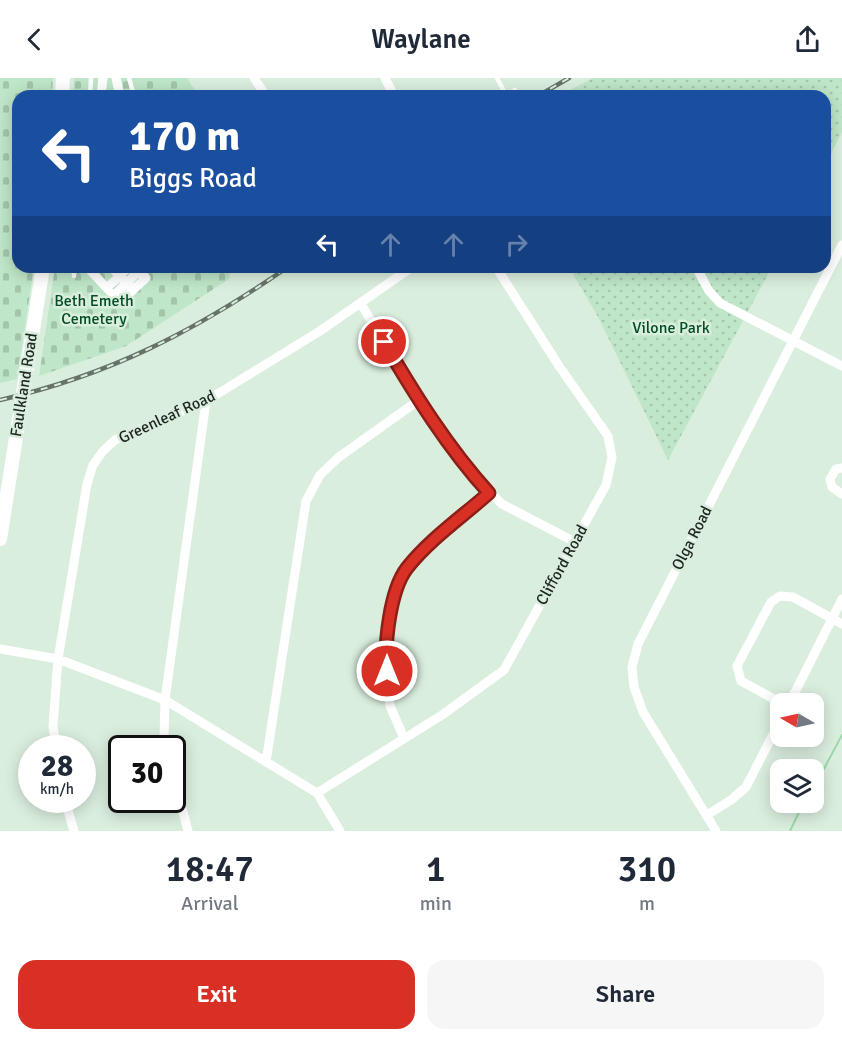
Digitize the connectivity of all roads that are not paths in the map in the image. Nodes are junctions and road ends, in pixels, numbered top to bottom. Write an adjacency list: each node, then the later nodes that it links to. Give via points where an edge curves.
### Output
1 (842, 245): 2 (street, Olga Road)
2 (831, 267)
3 (42, 273): 18 (main road, Faulkland Road)
4 (404, 273): 10 (street, Greenleaf Road)
5 (500, 273): 19 (street, Clifford Road, via 608,436 612,458 606,485)
6 (699, 273): 11 (street, via 714,298)
7 (828, 273): 11 (street, Olga Road)
8 (120, 275): 9 (street); 9 (street, via 120,302)
9 (100, 281)
10 (361, 304): 13 (street); 14 (street, Greenleaf Road)
11 (793, 341): 12 (street); 36 (street, Olga Road, via 638,644 632,667 643,712)
12 (842, 366)
13 (419, 400): 16 (street); 32 (street, via 339,457 320,475 306,501)
14 (206, 401): 24 (street, Greenleaf Road, via 115,440 93,465); 27 (street)
15 (842, 468): 17 (street, via 836,469 830,479 832,487)
16 (489, 493): 19 (street, via 502,504); 30 (street, via 406,570 392,602 385,653 390,706)
17 (842, 494)
18 (0, 539)
19 (575, 542): 30 (street, Clifford Road, via 504,670)
20 (842, 599): 21 (street)
21 (832, 619): 22 (street); 25 (street); 26 (street, via 793,597 780,596 771,602 737,666 741,681)
22 (842, 624)
23 (0, 649): 24 (street)
24 (58, 659): 27 (street); 28 (street, Greenleaf Road)
25 (795, 693)
26 (770, 697)
27 (165, 700): 29 (street); 32 (street)
28 (54, 735)
29 (164, 735)
30 (404, 738): 33 (street, Clifford Road)
31 (770, 740): 36 (street, via 746,787)
32 (266, 762): 33 (street)
33 (317, 793): 39 (street)
34 (69, 813): 37 (street)
35 (183, 813): 38 (street)
36 (706, 815): 40 (street, Olga Road)
37 (74, 831)
38 (188, 831)
39 (340, 831)
40 (716, 831)

